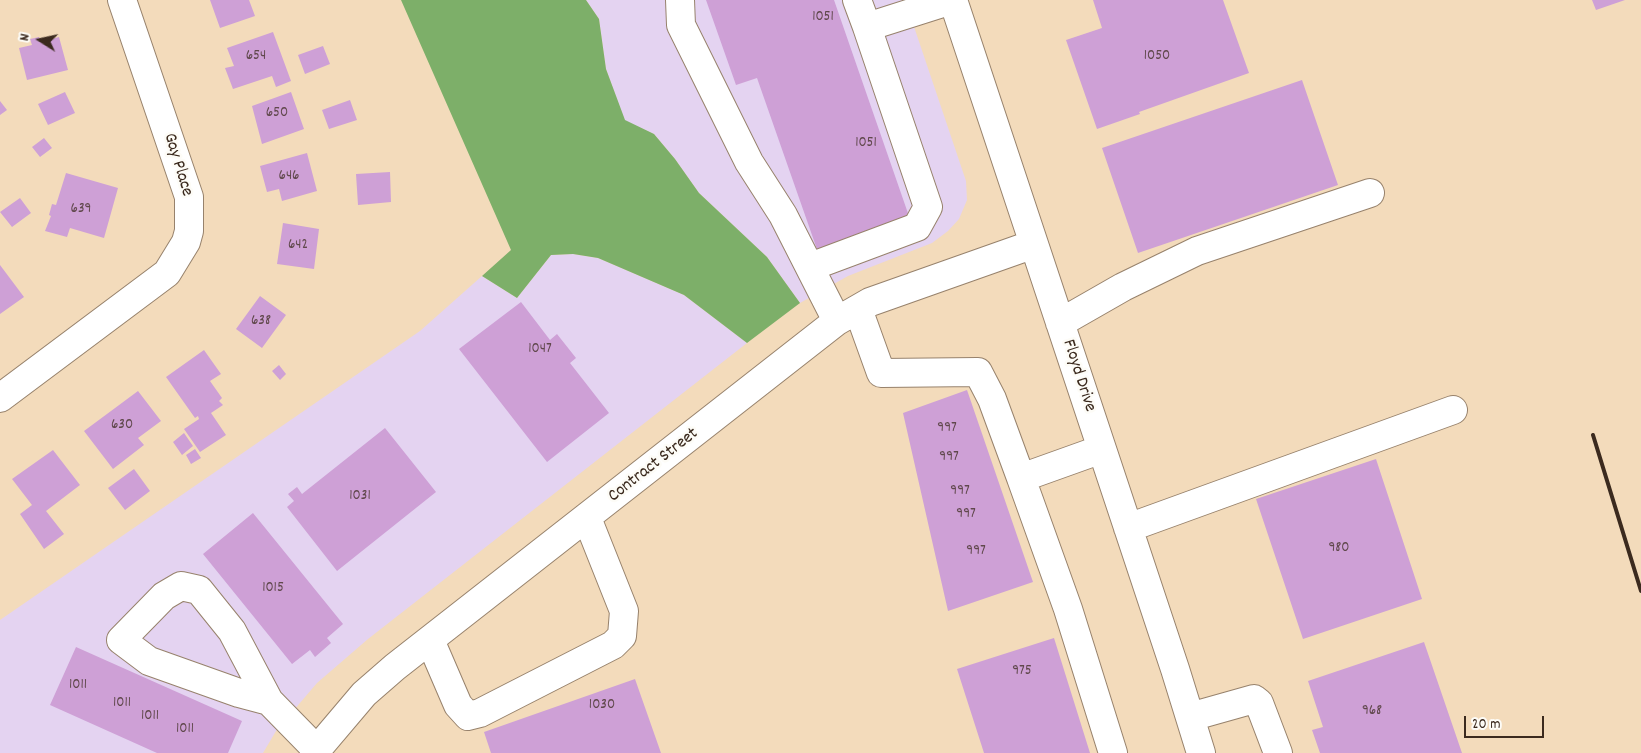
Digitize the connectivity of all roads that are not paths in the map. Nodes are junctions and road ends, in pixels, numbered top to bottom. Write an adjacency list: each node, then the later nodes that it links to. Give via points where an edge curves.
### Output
1 (122, 0): 11 (street, Gay Place, via 189,197 187,237 168,273)
2 (680, 0): 8 (street, via 681,25 748,162 783,215)
3 (858, 0): 5 (street)
4 (953, 0): 5 (street); 7 (street, Floyd Drive)
5 (867, 27): 8 (street, via 928,207 917,227)
6 (1370, 193): 10 (street, via 1197,251)
7 (1034, 244): 9 (street, Contract Street, via 870,302); 10 (street, Floyd Drive)
8 (810, 267): 9 (street)
9 (848, 315): 14 (street, via 880,373 978,372 992,400); 15 (street, Contract Street)
10 (1060, 323): 13 (street, Floyd Drive)
11 (0, 398)
12 (1453, 410): 16 (street)
13 (1102, 449): 14 (street); 16 (street, Floyd Drive)
14 (1020, 478): 21 (street, via 1068,609)
15 (586, 518): 17 (street, Contract Street); 17 (street, via 624,611 622,636 613,646 480,713 468,716 458,705)
16 (1128, 528): 19 (street, Floyd Drive)
17 (430, 640): 20 (street, Contract Street, via 364,694)
18 (269, 701): 18 (street, via 150,661 121,640 164,596 181,586 199,590 232,631); 20 (street)
19 (1190, 717): 22 (street, Floyd Drive); 23 (street, via 1254,699 1259,702)
20 (315, 751)
21 (1113, 753)
22 (1201, 753)
23 (1278, 753)

